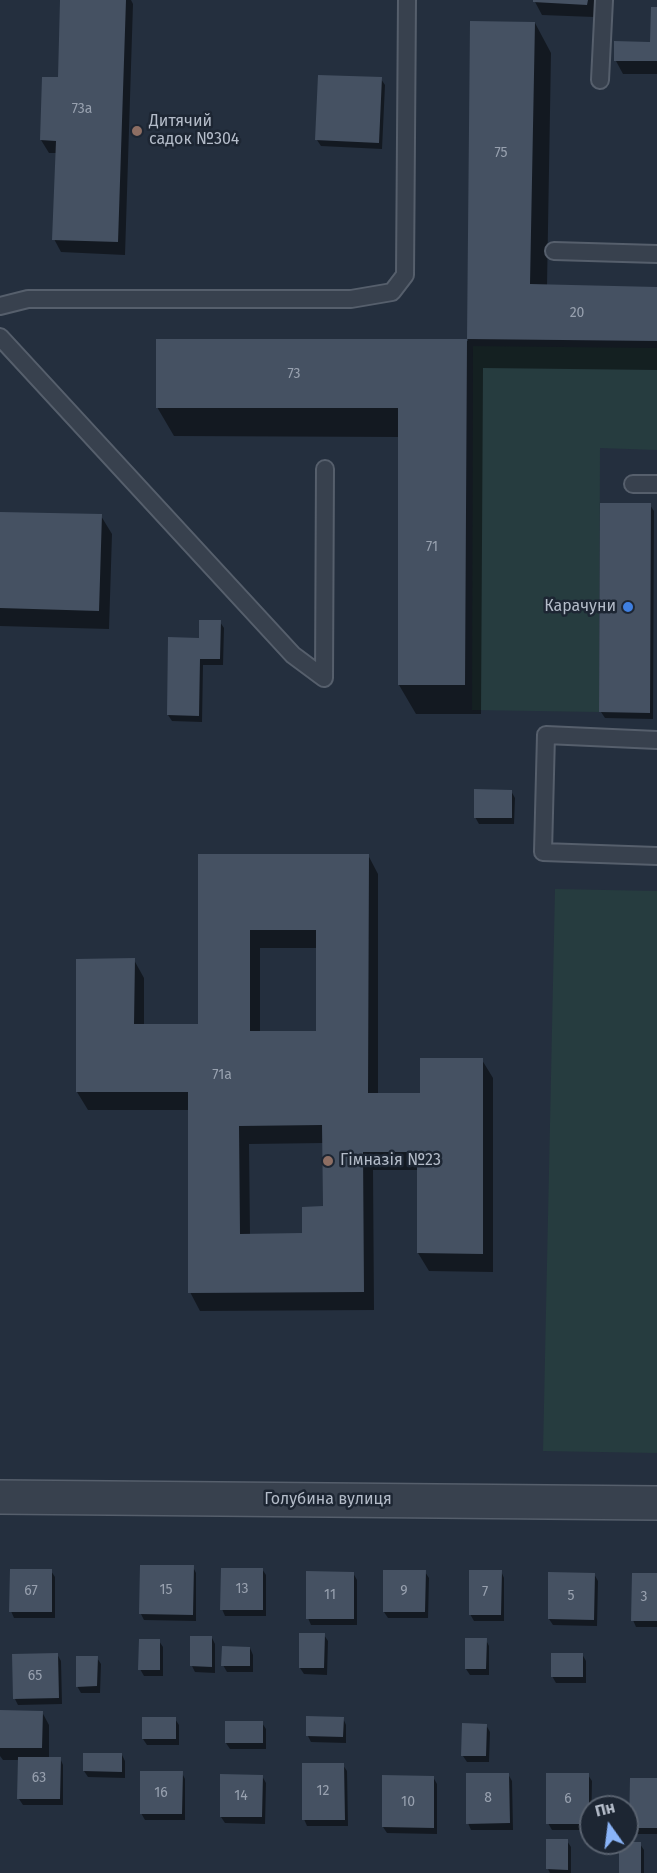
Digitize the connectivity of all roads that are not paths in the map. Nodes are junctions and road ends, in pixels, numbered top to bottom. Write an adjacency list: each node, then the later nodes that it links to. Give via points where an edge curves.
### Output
1 (406, 0): 6 (lane, via 405,275 392,292 351,299 28,299)
2 (604, 0): 3 (lane)
3 (600, 80)
4 (554, 251): 5 (lane)
5 (657, 254)
6 (0, 306)
7 (0, 337): 8 (lane, via 293,655 324,678)
8 (325, 469)
9 (633, 484): 10 (lane)
10 (657, 484)
11 (657, 740): 12 (lane, via 546,735 543,852)
12 (657, 856)
13 (0, 1497): 14 (street, Голубина вулиця)
14 (657, 1503)

